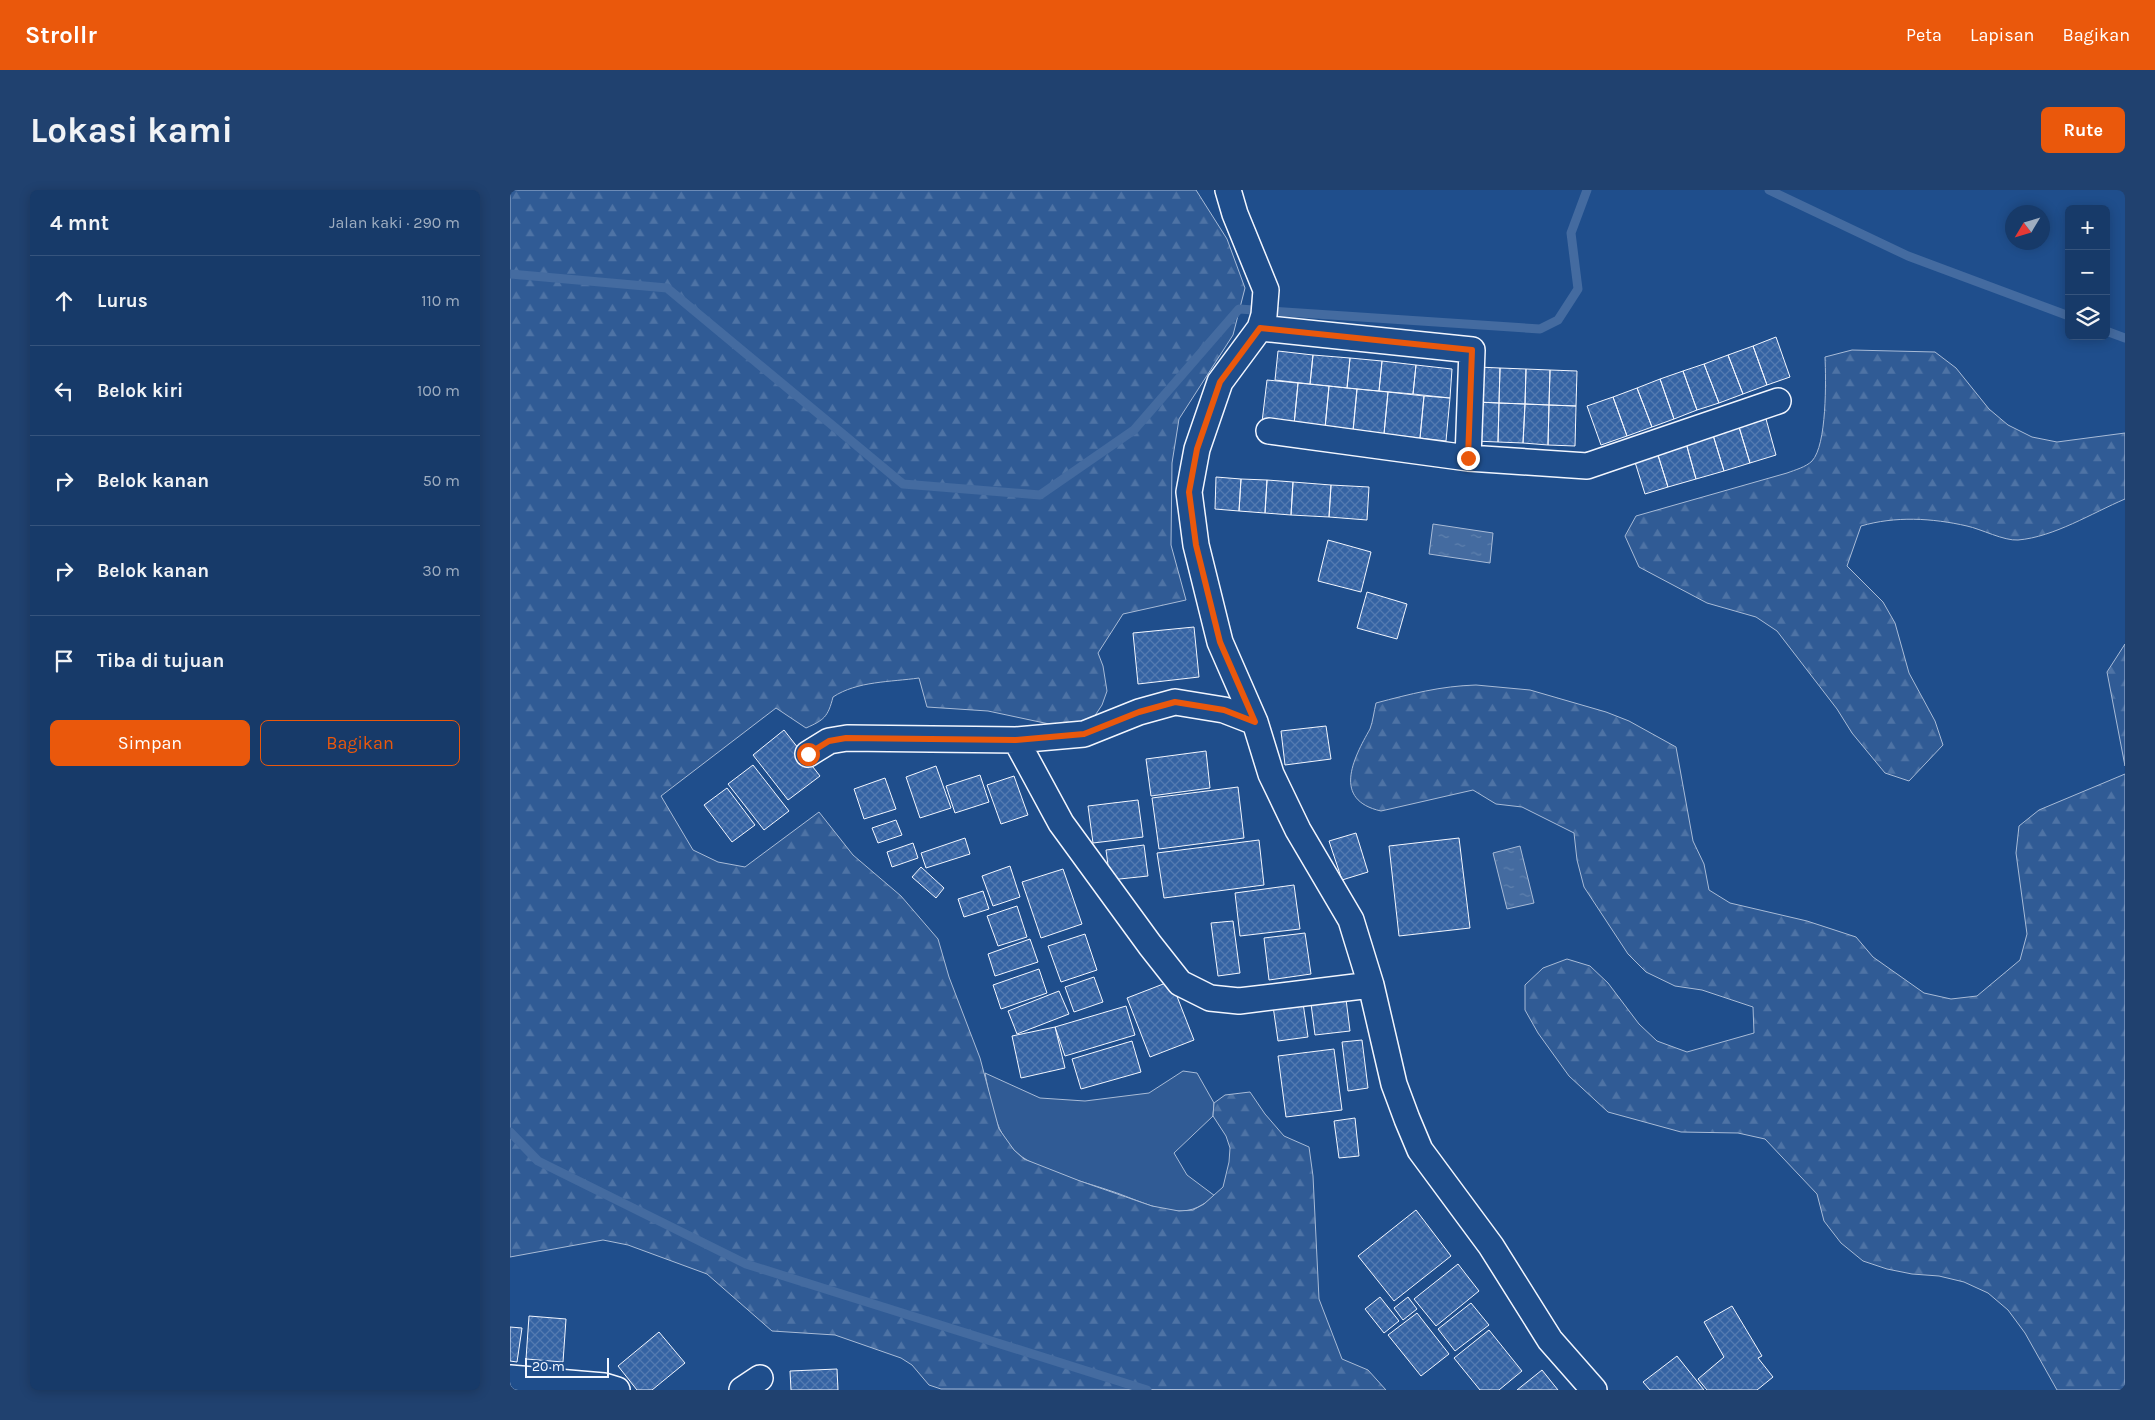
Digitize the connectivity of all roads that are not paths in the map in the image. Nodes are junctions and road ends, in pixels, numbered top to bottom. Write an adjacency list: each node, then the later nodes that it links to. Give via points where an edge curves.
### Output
1 (1228, 190): 2 (street, via 1266,290)
2 (1262, 322): 5 (street, via 1472,350); 6 (street, via 1220,382 1197,449 1189,492 1196,545 1220,642)
3 (1778, 401): 5 (street, via 1587,466)
4 (1269, 431): 5 (street)
5 (1468, 458)
6 (1255, 722): 7 (street, via 1224,710 1175,702 1139,712 1084,734); 9 (street, via 1271,774 1298,830 1351,920)
7 (1016, 740): 8 (street, via 846,738 829,741); 9 (street, via 1062,823 1180,983 1210,998 1239,1001)
8 (808, 754)
9 (1371, 985): 12 (street, via 1394,1084 1420,1150 1491,1246 1550,1340)
10 (510, 1378): 11 (street, via 604,1386)
11 (617, 1390)
12 (1594, 1390)

